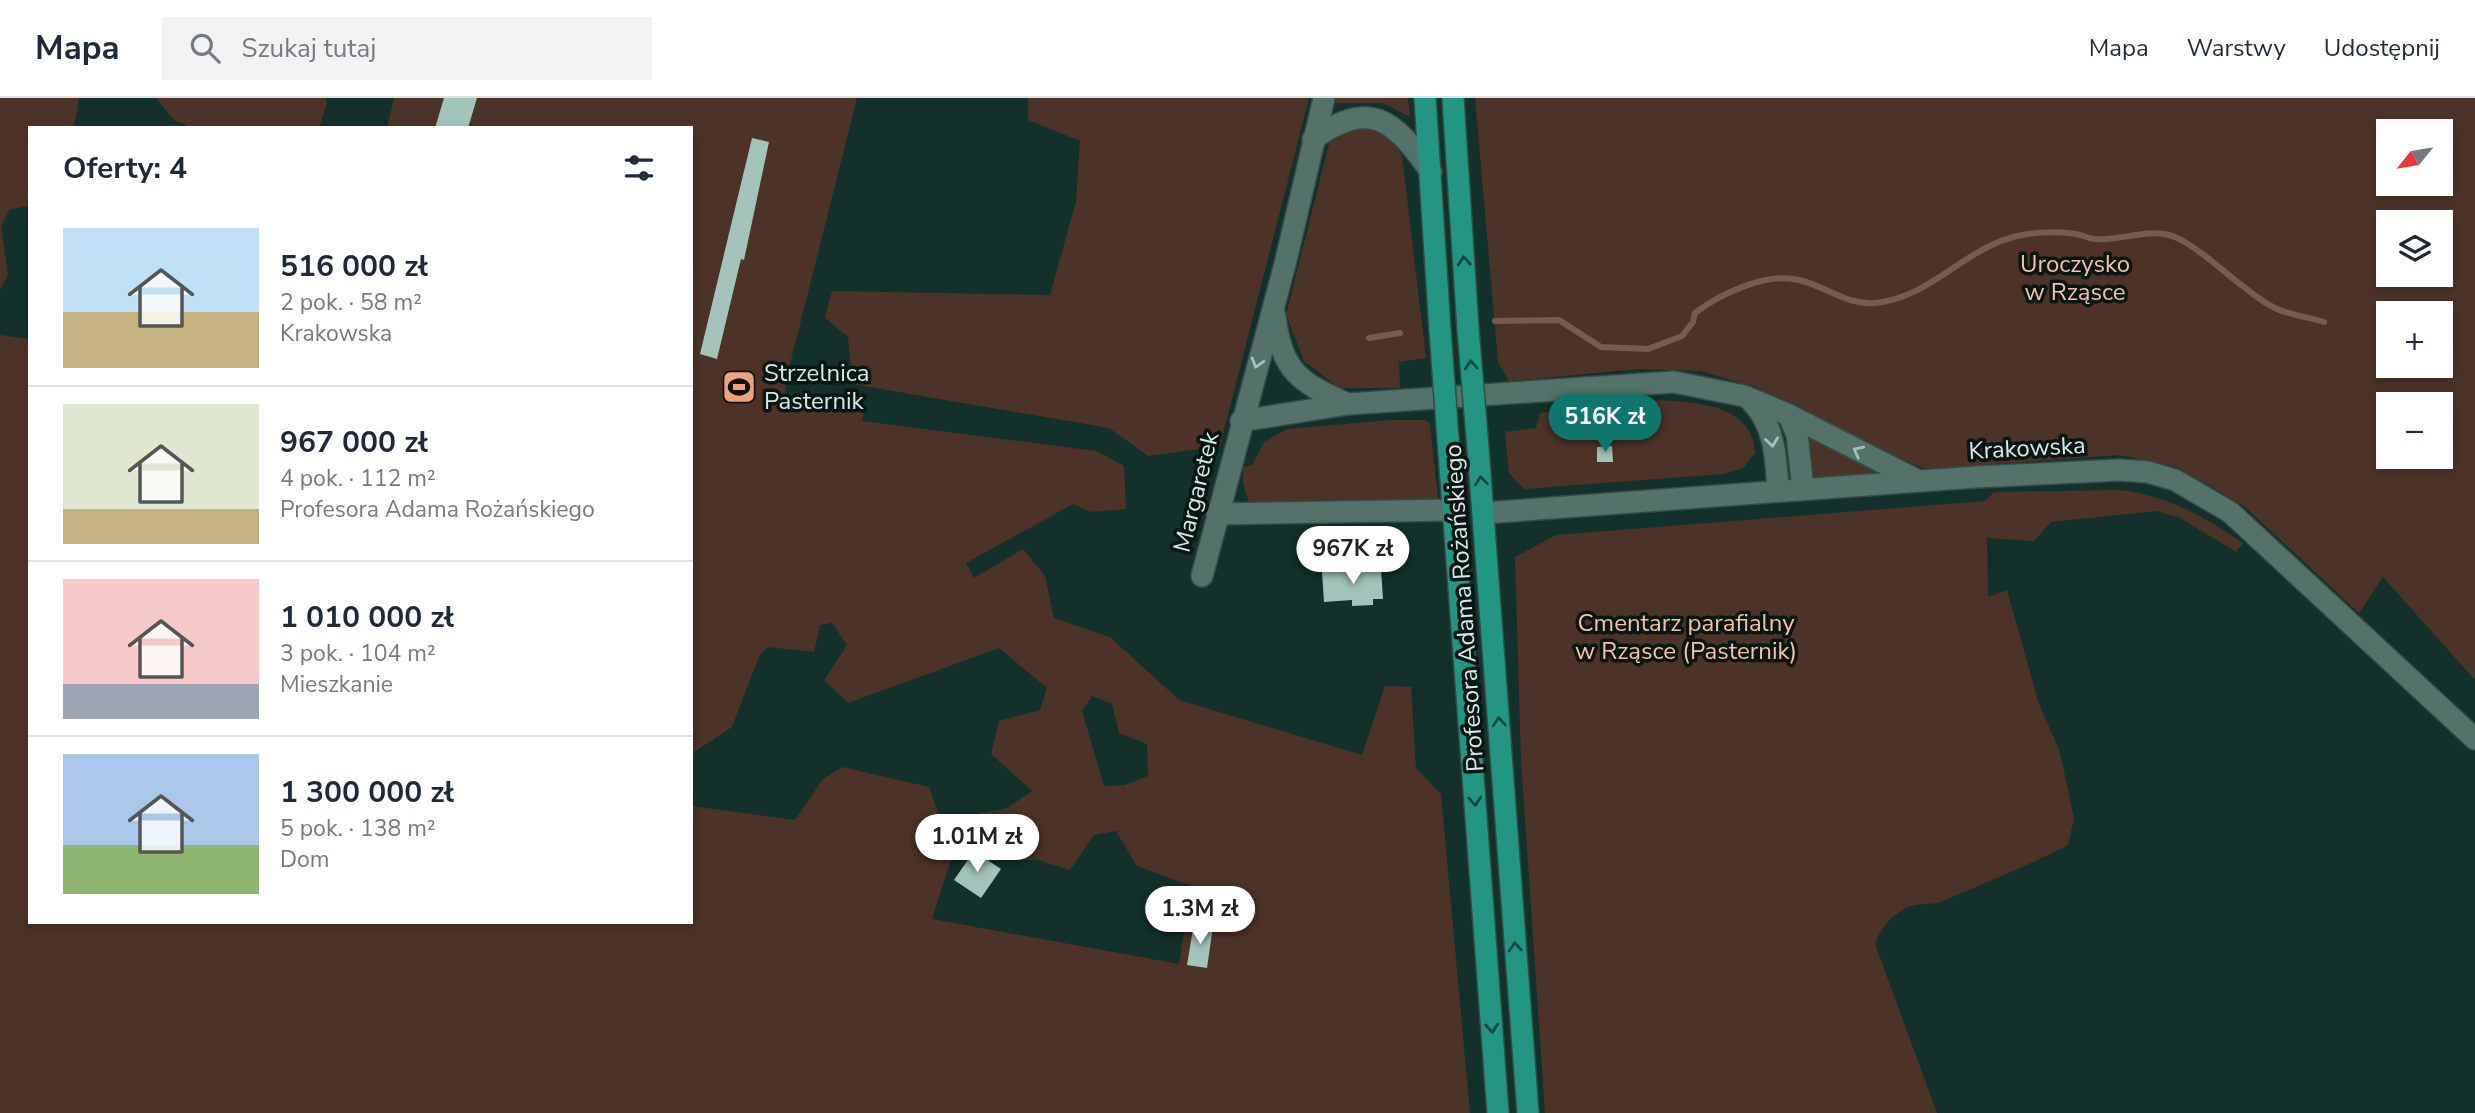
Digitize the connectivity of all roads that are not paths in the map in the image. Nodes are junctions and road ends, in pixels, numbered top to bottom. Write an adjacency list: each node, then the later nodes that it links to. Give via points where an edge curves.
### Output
1 (1324, 98): 4 (street, Margaretek)
2 (1425, 98): 5 (main road, Profesora Adama Rożańskiego)
3 (1453, 98): 15 (main road, Profesora Adama Rożańskiego, one-way to 3, bridge)
4 (1312, 141): 5 (street, via 1339,115 1371,111 1398,128); 6 (street, Margaretek)
5 (1431, 172): 14 (main road, Profesora Adama Rożańskiego, bridge)
6 (1274, 304): 8 (street, via 1279,347 1287,365 1311,387); 10 (street, Margaretek, one-way to 10)
7 (1750, 400): 8 (street, via 1719,389 1657,382); 9 (street); 13 (street, one-way to 13, via 1766,415 1771,430)
8 (1348, 404): 10 (street)
9 (1789, 415): 11 (street, one-way to 9); 12 (street, via 1797,435)
10 (1241, 421): 16 (street, Margaretek)
11 (1920, 481): 12 (street, Krakowska); 18 (street, Krakowska, via 2120,470 2175,480 2230,512)
12 (1803, 489): 13 (street, Krakowska)
13 (1778, 491): 15 (street, Krakowska)
14 (1454, 510): 16 (street); 19 (main road, Profesora Adama Rożańskiego, one-way to 19)
15 (1485, 513): 20 (main road, Profesora Adama Rożańskiego, one-way to 15)
16 (1217, 514): 17 (street, Margaretek)
17 (1202, 576)
18 (2475, 739)
19 (1499, 1113)
20 (1528, 1113)

